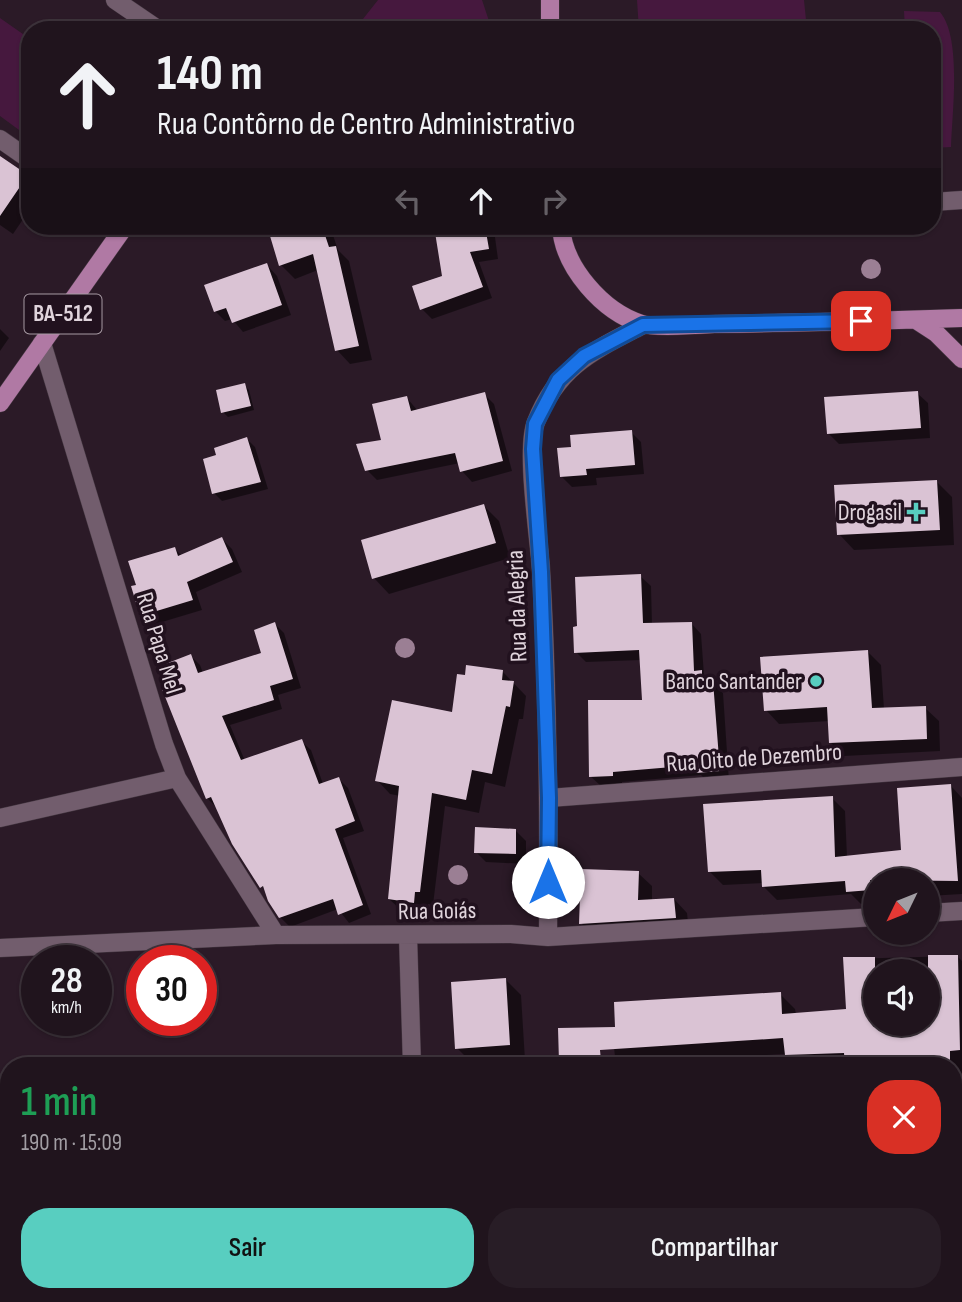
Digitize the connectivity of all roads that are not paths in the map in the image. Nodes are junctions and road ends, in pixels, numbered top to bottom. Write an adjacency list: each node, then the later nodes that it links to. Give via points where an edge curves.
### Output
1 (115, 0): 3 (street)
2 (550, 0): 4 (main road)
3 (144, 21)
4 (550, 21)
5 (0, 139): 6 (street)
6 (21, 154)
7 (962, 200): 8 (street)
8 (941, 201)
9 (119, 235): 14 (main road, BA-512)
10 (563, 235): 13 (main road, via 568,254 594,292)
11 (962, 318): 12 (main road)
12 (916, 320): 13 (main road); 15 (main road)
13 (643, 325): 19 (street, Rua da Alegria, via 584,356 558,380 535,424 533,471)
14 (42, 343): 16 (main road, BA-512); 18 (street, Rua Papa Mel)
15 (962, 359)
16 (0, 403)
17 (962, 767): 19 (street, Rua Oito de Dezembro)
18 (177, 778): 20 (street); 24 (street, Rua Papa Mel)
19 (549, 798): 26 (street, Rua da Alegria)
20 (0, 818)
21 (962, 911): 22 (street)
22 (940, 913)
23 (863, 918): 26 (street, Rua Goiás)
24 (276, 935): 25 (street, Rua Goiás); 27 (street, Rua Goiás)
25 (408, 936): 26 (street, Rua Goiás); 28 (street)
26 (548, 937)
27 (0, 948)
28 (412, 1057)

